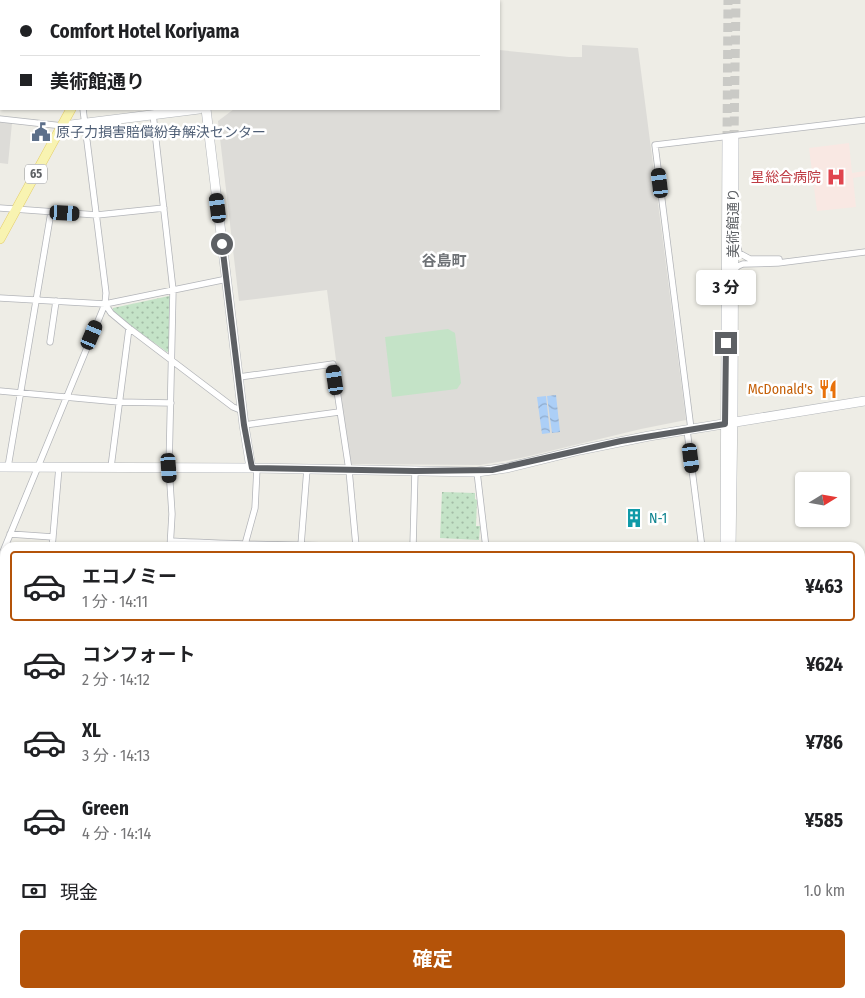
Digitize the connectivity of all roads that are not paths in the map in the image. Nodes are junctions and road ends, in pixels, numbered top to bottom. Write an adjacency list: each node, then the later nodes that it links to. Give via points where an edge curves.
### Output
1 (71, 110): 9 (main road, 65)
2 (84, 110): 8 (street)
3 (190, 110): 5 (street)
4 (206, 110): 20 (street)
5 (153, 114): 8 (street); 12 (street)
6 (0, 119): 9 (street)
7 (865, 120): 40 (street, via 655,145)
8 (86, 123): 9 (street); 15 (street)
9 (63, 126): 13 (main road, 65)
10 (733, 204): 18 (street, via 741,255 750,259); 19 (street, 美術館通り); 38 (street, 美術館通り, via 730,139)
11 (0, 208): 13 (street)
12 (164, 208): 15 (street); 21 (street)
13 (16, 209): 14 (street); 16 (main road, 65)
14 (51, 212): 15 (street); 23 (street)
15 (97, 215): 25 (street)
16 (0, 239)
17 (865, 252): 18 (street)
18 (786, 261): 19 (street, via 740,265)
19 (733, 272): 38 (street, 美術館通り)
20 (227, 279): 21 (street); 29 (street)
21 (173, 290): 25 (street); 28 (street)
22 (0, 298): 23 (street)
23 (36, 300): 24 (street); 31 (street)
24 (56, 301): 25 (street); 27 (street)
25 (105, 304): 26 (street); 32 (street)
26 (129, 328): 28 (street); 34 (street)
27 (50, 342)
28 (173, 361): 35 (street); 36 (street)
29 (239, 377): 36 (street); 37 (street, via 333,364)
30 (0, 391): 31 (street)
31 (20, 392): 32 (street); 41 (street)
32 (66, 396): 34 (street); 42 (street)
33 (865, 400): 38 (street)
34 (120, 402): 35 (street); 44 (street)
35 (172, 403): 45 (street)
36 (243, 411): 39 (street)
37 (339, 412): 39 (street); 48 (street)
38 (729, 424): 40 (street); 63 (street, 美術館通り); 64 (street, 美術館通り)
39 (244, 425): 46 (street)
40 (689, 429): 50 (street); 62 (street)
41 (4, 467): 42 (street)
42 (38, 467): 43 (street); 51 (street)
43 (59, 467): 44 (street); 52 (street)
44 (111, 467): 45 (street)
45 (169, 468): 46 (street); 56 (street)
46 (254, 468): 47 (street); 57 (street, via 255,508)
47 (307, 469): 48 (street); 58 (street)
48 (349, 470): 49 (street); 59 (street)
49 (415, 471): 50 (street); 60 (street)
50 (477, 472): 61 (street)
51 (10, 534): 52 (street); 53 (street)
52 (53, 537): 55 (street)
53 (7, 541): 54 (street)
54 (4, 542)
55 (53, 542)
56 (170, 542)
57 (245, 542)
58 (302, 542)
59 (356, 542)
60 (413, 542)
61 (484, 542)
62 (701, 542)
63 (725, 542)
64 (731, 542)

